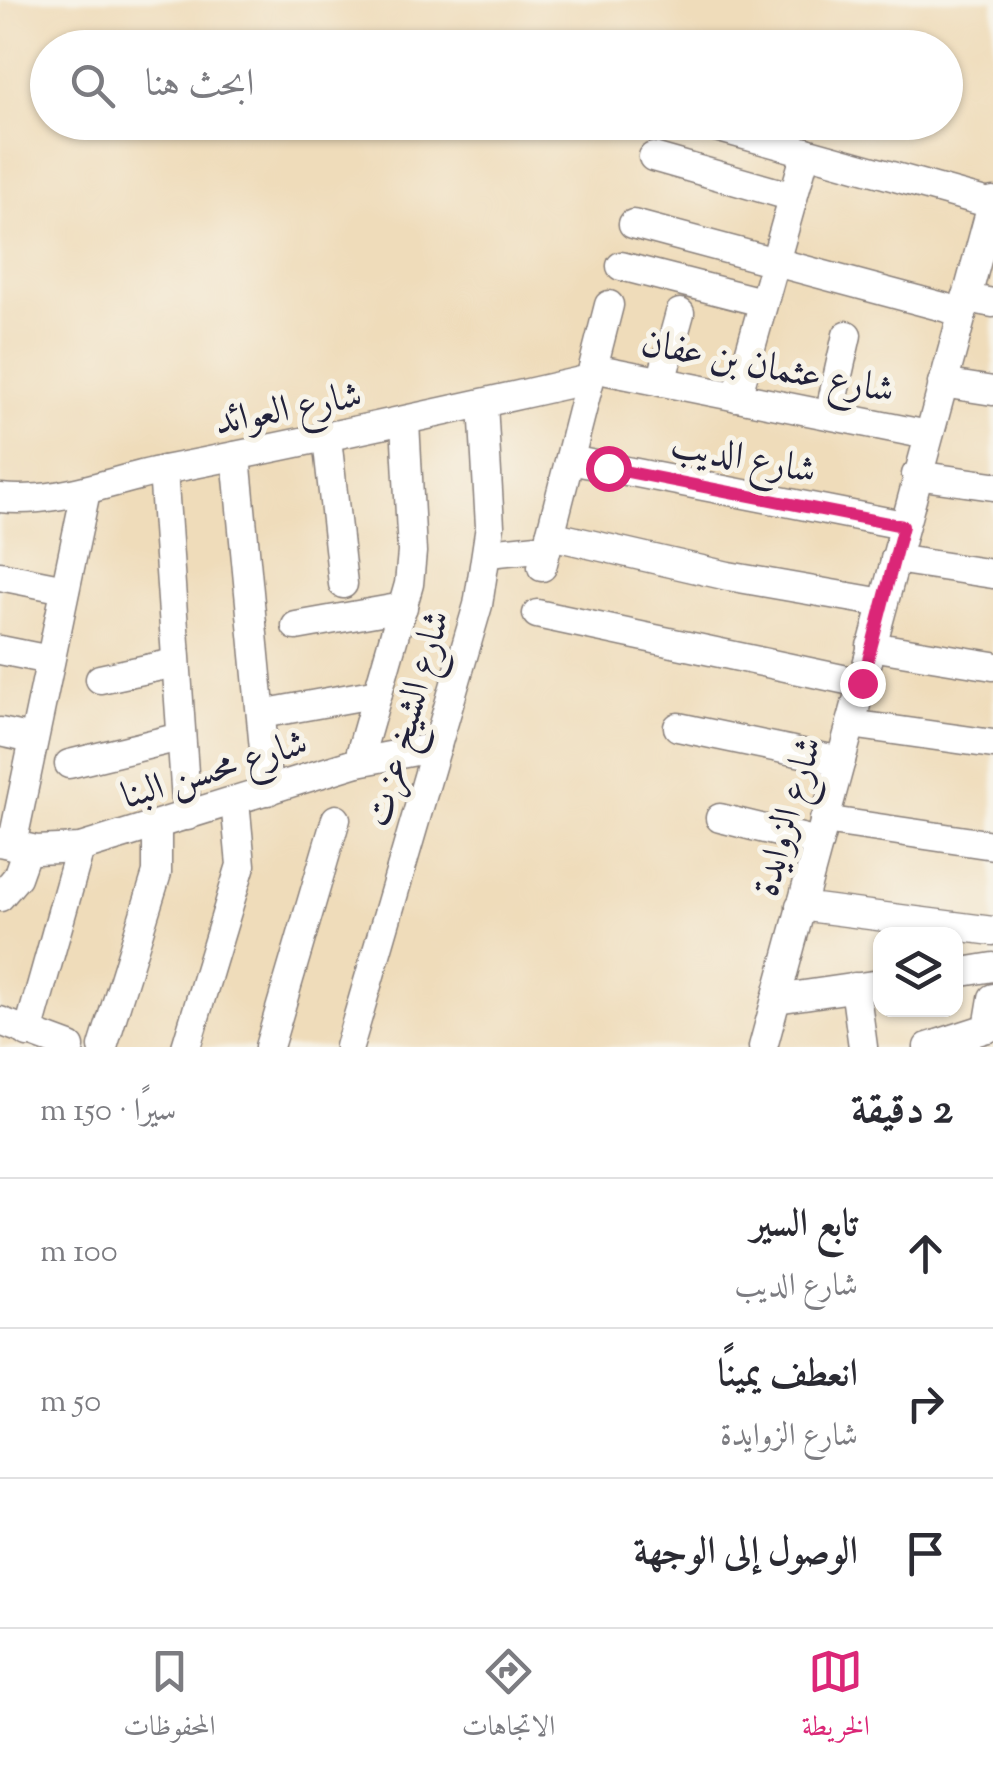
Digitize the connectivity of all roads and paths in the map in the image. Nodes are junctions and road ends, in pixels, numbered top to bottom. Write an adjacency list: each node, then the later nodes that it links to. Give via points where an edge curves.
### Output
1 (763, 140): 2 (street)
2 (806, 152): 4 (street); 5 (street)
3 (654, 157): 4 (street)
4 (793, 197): 7 (street)
5 (991, 214): 10 (street, شارع الزوايدة)
6 (633, 224): 7 (street)
7 (775, 262): 9 (street); 10 (street)
8 (621, 266): 9 (street)
9 (762, 302): 18 (street)
10 (974, 304): 16 (street, شارع الزوايدة)
11 (610, 305): 14 (street)
12 (680, 314): 15 (street)
13 (847, 335): 20 (street)
14 (592, 373): 15 (street, شارع عثمان بن عفان); 19 (street, شارع العوائد); 25 (street)
15 (662, 382): 18 (street, شارع عثمان بن عفان)
16 (942, 382): 17 (street); 22 (street, شارع الزوايدة)
17 (993, 391)
18 (737, 396): 20 (street, شارع عثمان بن عفان)
19 (483, 404): 21 (street, شارع العوائد); 33 (street, شارع الشيخ عزت)
20 (829, 415): 22 (street, شارع عثمان بن عفان)
21 (405, 422): 23 (street, شارع العوائد); 40 (street, via 412,552)
22 (928, 435): 27 (street, شارع الزوايدة)
23 (327, 438): 24 (street, شارع العوائد); 37 (street)
24 (236, 456): 26 (street, شارع العوائد); 51 (street)
25 (570, 460): 31 (street, شارع الديب); 32 (street)
26 (163, 470): 29 (street, شارع العوائد); 46 (street)
27 (916, 476): 28 (street); 31 (street, شارع الزوايدة)
28 (993, 486)
29 (86, 492): 30 (street, شارع العوائد); 38 (street)
30 (0, 498)
31 (903, 526): 34 (street, شارع الزوايدة)
32 (546, 549): 33 (street); 39 (street)
33 (489, 552): 58 (street, شارع الشيخ عزت)
34 (895, 560): 35 (street); 39 (street, شارع الزوايدة)
35 (993, 574)
36 (0, 576): 38 (street)
37 (343, 584)
38 (65, 589): 45 (street)
39 (883, 603): 43 (street, شارع الزوايدة)
40 (403, 606): 42 (street); 50 (street)
41 (537, 614): 49 (street)
42 (296, 626)
43 (871, 646): 47 (street); 49 (street, شارع الزوايدة)
44 (0, 650): 45 (street)
45 (50, 660): 56 (street)
46 (175, 663): 48 (street); 55 (street)
47 (993, 666)
48 (100, 679)
49 (862, 683): 52 (street, شارع الزوايدة)
50 (378, 693): 51 (street); 60 (street)
51 (261, 714): 62 (street)
52 (851, 724): 57 (street); 59 (street, شارع الزوايدة)
53 (678, 727): 59 (street)
54 (0, 732): 56 (street)
55 (180, 738): 61 (street); 64 (street)
56 (34, 740): 69 (street)
57 (993, 744)
58 (437, 747): 60 (street, شارع محسن البنا); 87 (street, شارع الشيخ عزت)
59 (841, 761): 68 (street, شارع الزوايدة)
60 (358, 762): 62 (street, شارع محسن البنا)
61 (70, 764)
62 (268, 791): 63 (street, شارع محسن البنا)
63 (235, 801): 64 (street, شارع محسن البنا); 85 (street, via 241,865)
64 (187, 816): 67 (street, شارع محسن البنا)
65 (720, 818): 68 (street)
66 (336, 819): 86 (street)
67 (157, 825): 71 (street, شارع محسن البنا); 84 (street, via 157,872)
68 (821, 831): 70 (street); 73 (street, شارع الزوايدة)
69 (13, 845): 71 (street, شارع محسن البنا); 72 (street, via 17,877)
70 (993, 845)
71 (80, 848): 81 (street)
72 (0, 896)
73 (800, 906): 74 (street); 79 (street, شارع الزوايدة)
74 (993, 931)
75 (993, 967): 76 (street)
76 (963, 972)
77 (868, 985): 79 (street); 89 (street)
78 (993, 998): 80 (street)
79 (776, 999): 88 (street, شارع الزوايدة)
80 (991, 1027): 82 (street)
81 (13, 1032): 83 (street)
82 (943, 1044)
83 (70, 1047)
84 (103, 1047)
85 (186, 1047)
86 (269, 1047)
87 (348, 1047)
88 (763, 1047)
89 (863, 1047)

